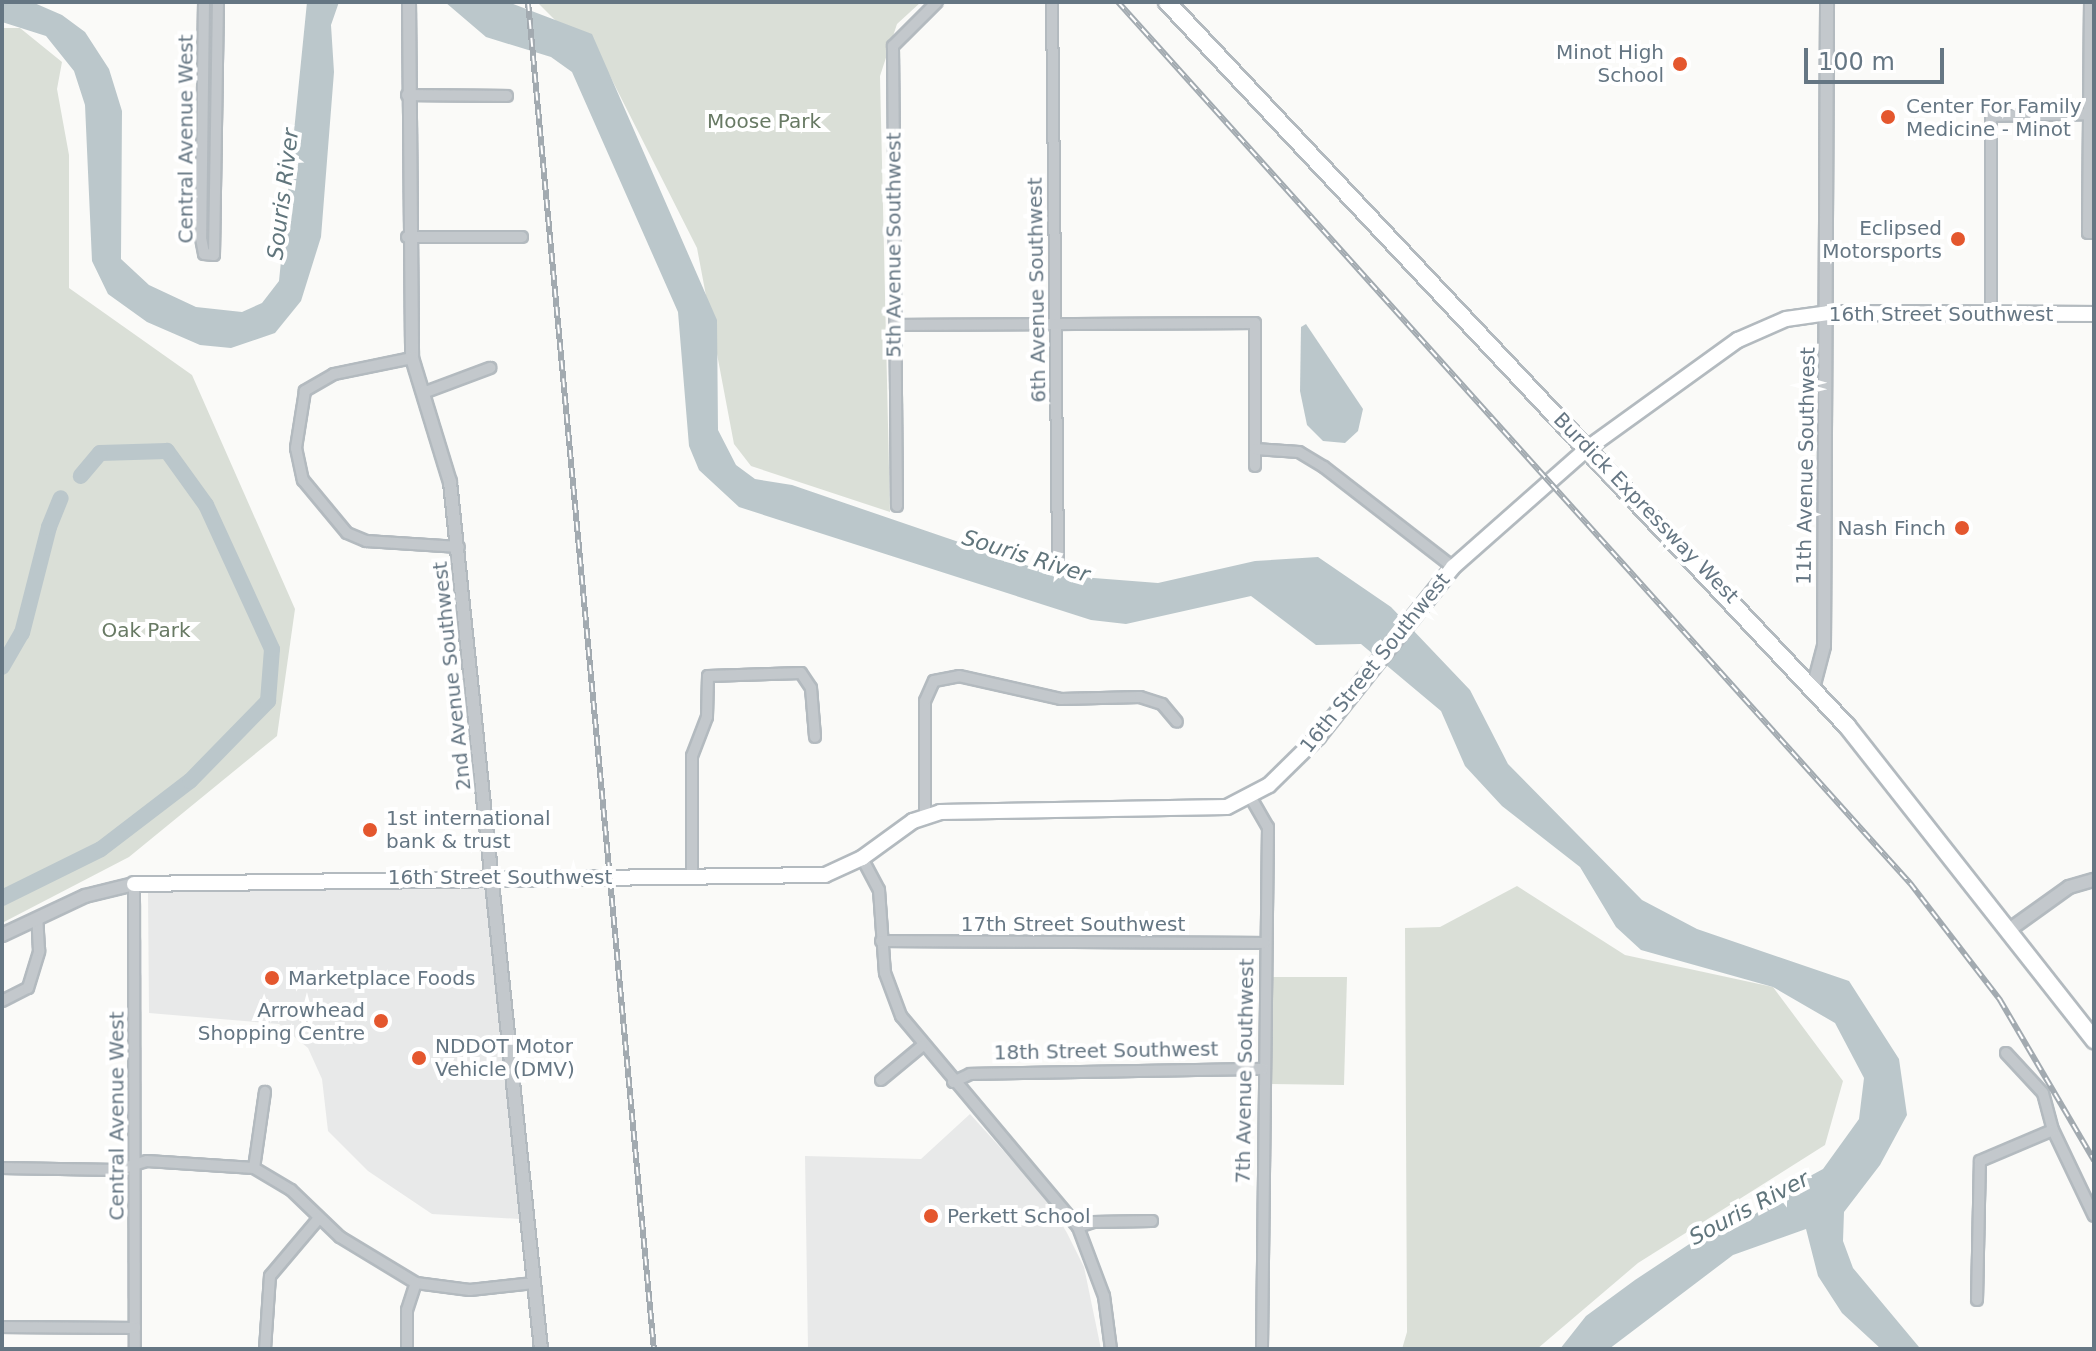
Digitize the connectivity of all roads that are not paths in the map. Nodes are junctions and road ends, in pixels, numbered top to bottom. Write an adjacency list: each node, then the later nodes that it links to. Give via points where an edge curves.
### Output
1 (204, 2): 2 (street, Central Avenue West, via 201,238 204,254 214,255)
2 (218, 2)
3 (409, 2): 9 (street, 2nd Avenue Southwest)
4 (937, 2): 19 (street, 5th Avenue Southwest, via 893,46)
5 (1052, 2): 18 (street, 6th Avenue Southwest)
6 (1167, 2): 23 (main road, Burdick Expressway West)
7 (1827, 2): 15 (street, 11th Avenue Southwest)
8 (2090, 2): 11 (street)
9 (407, 95): 10 (street); 13 (street, 2nd Avenue Southwest)
10 (507, 96)
11 (2092, 114): 12 (street); 16 (street, via 1991,116)
12 (2091, 233)
13 (407, 237): 14 (street); 20 (street, 2nd Avenue Southwest)
14 (522, 237)
15 (1828, 313): 16 (main road, 16th Street Southwest); 23 (main road, 16th Street Southwest, via 1786,319 1738,340); 30 (street, 11th Avenue Southwest, via 1824,659)
16 (1991, 314): 17 (main road, 16th Street Southwest)
17 (2094, 314)
18 (1055, 324): 19 (street); 24 (street, via 1255,323); 28 (street, 6th Avenue Southwest)
19 (895, 325): 26 (street, 5th Avenue Southwest)
20 (412, 358): 22 (street, 2nd Avenue Southwest); 27 (street, via 334,374 305,391 296,448 303,480 347,533 366,541)
21 (490, 368): 22 (street)
22 (423, 393): 27 (street, 2nd Avenue Southwest, via 450,482)
23 (1588, 448): 29 (main road, 16th Street Southwest); 30 (main road, Burdick Expressway West)
24 (1255, 449): 25 (street); 29 (street, via 1299,452)
25 (1255, 466)
26 (897, 506)
27 (459, 547): 36 (street, 2nd Avenue Southwest)
28 (1058, 560)
29 (1453, 567): 33 (main road, 16th Street Southwest, via 1318,737)
30 (1813, 688): 41 (main road, Burdick Expressway West, via 1890,775)
31 (1177, 722): 34 (street, via 1162,704 1140,697 1061,699 959,676 934,681 925,701)
32 (815, 737): 37 (street, via 808,678 801,673 708,676 707,717 692,756)
33 (1251, 798): 34 (main road, 16th Street Southwest, via 1190,811 959,810); 44 (street, 7th Avenue Southwest, via 1268,827)
34 (925, 817): 35 (main road, via 896,830)
35 (862, 858): 37 (main road, 16th Street Southwest, via 825,875); 43 (street, via 879,890)
36 (494, 876): 37 (main road, 16th Street Southwest); 39 (main road, 16th Street Southwest); 62 (street, 2nd Avenue Southwest)
37 (692, 876)
38 (2094, 880): 41 (street, via 2069,887)
39 (134, 884): 40 (street, via 85,896); 54 (street, Central Avenue West)
40 (37, 918): 42 (street); 45 (street, via 39,951 28,988)
41 (2009, 930): 46 (main road, Burdick Expressway West)
42 (2, 935)
43 (881, 941): 44 (street, 17th Street Southwest); 47 (street, via 901,1016)
44 (1265, 943): 49 (street, 7th Avenue Southwest)
45 (2, 1001)
46 (2094, 1040)
47 (922, 1046): 50 (street); 51 (street)
48 (2006, 1053): 53 (street, via 2039,1086)
49 (1263, 1069): 51 (street, 18th Street Southwest, via 970,1074); 71 (street, 7th Avenue Southwest)
50 (881, 1080)
51 (953, 1082): 60 (street)
52 (265, 1092): 56 (street)
53 (2053, 1130): 57 (street); 63 (street, via 1980,1161)
54 (135, 1164): 55 (street, via 117,1170); 56 (street, via 208,1161); 65 (street, Central Avenue West)
55 (2, 1168)
56 (254, 1168): 58 (street, via 291,1190)
57 (2094, 1216)
58 (319, 1218): 61 (street, via 385,1269); 67 (street, via 270,1276)
59 (1152, 1221): 60 (street)
60 (1078, 1227): 70 (street, via 1104,1296)
61 (416, 1283): 62 (street, via 470,1290); 68 (street, via 407,1310)
62 (534, 1283): 69 (street, 2nd Avenue Southwest)
63 (1977, 1300)
64 (2, 1327): 65 (street)
65 (135, 1328): 66 (street, Central Avenue West)
66 (135, 1349)
67 (265, 1349)
68 (407, 1349)
69 (541, 1349)
70 (1111, 1349)
71 (1262, 1349)

